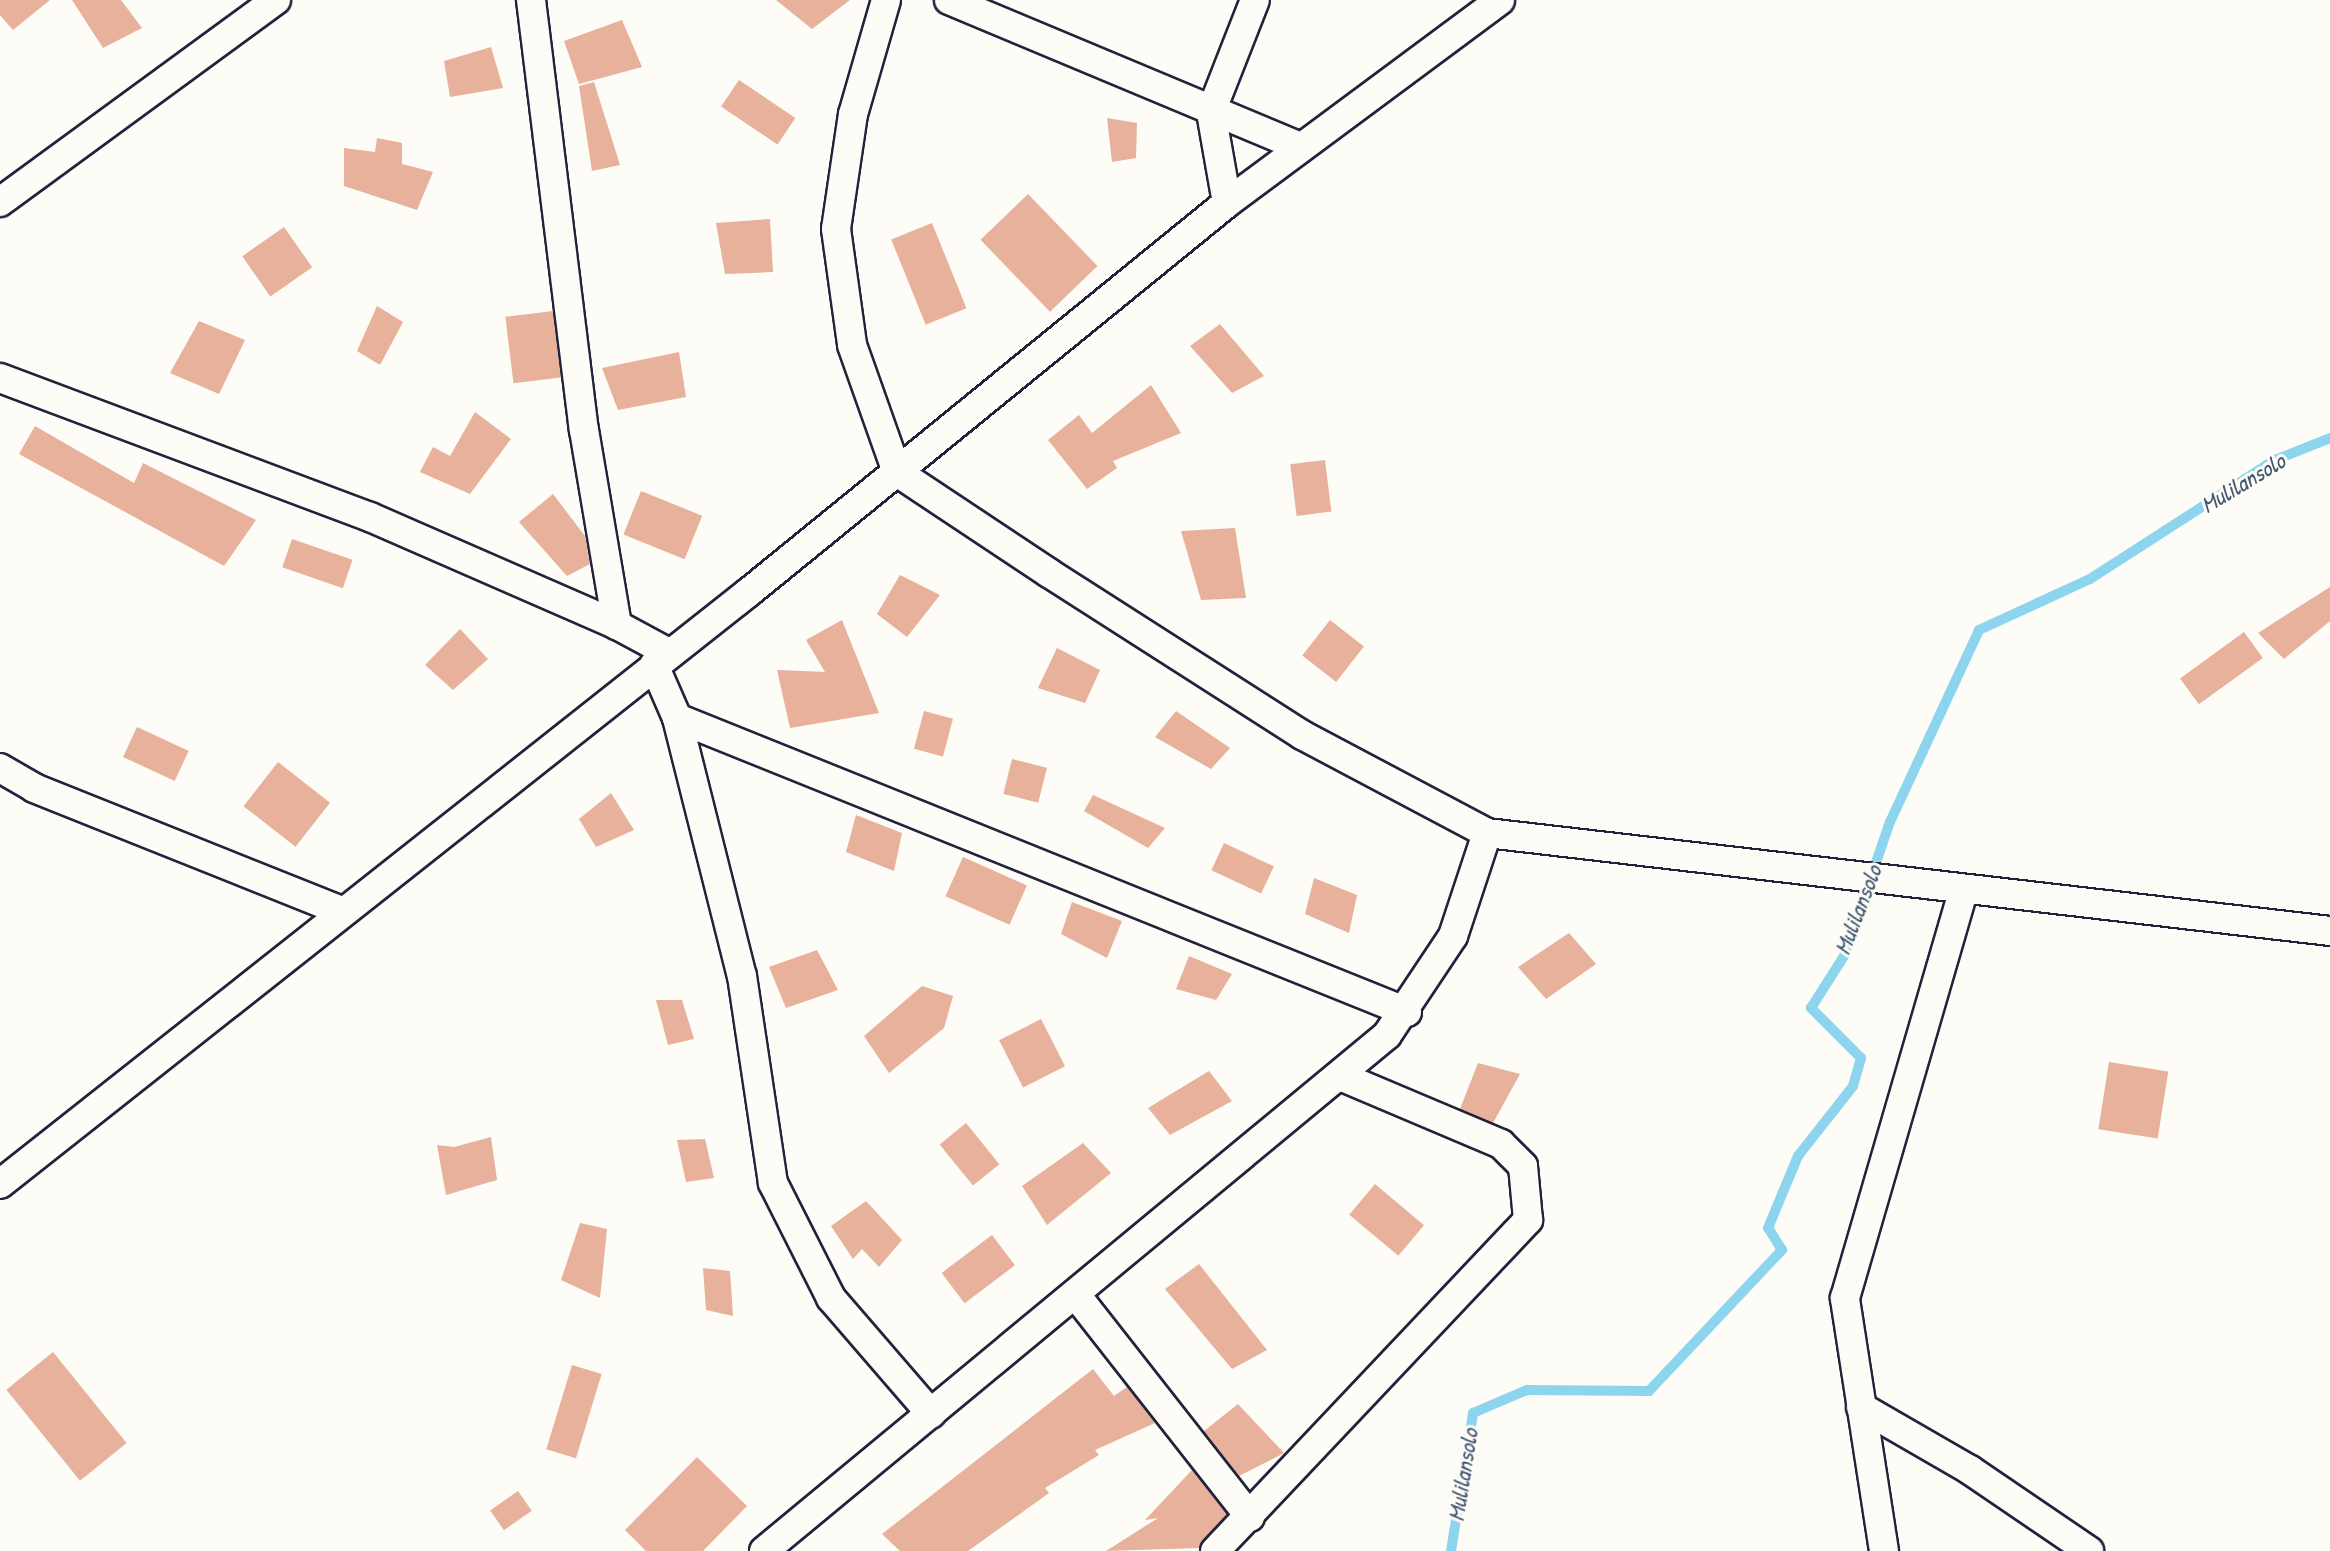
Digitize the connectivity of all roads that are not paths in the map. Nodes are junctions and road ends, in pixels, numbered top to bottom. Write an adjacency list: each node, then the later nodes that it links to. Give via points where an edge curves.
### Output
1 (276, 0): 9 (street)
2 (531, 0): 13 (street, via 584,430)
3 (886, 0): 12 (street, via 853,114 836,229 852,345)
4 (949, 0): 7 (street)
5 (1255, 0): 7 (street)
6 (1500, 0): 8 (street)
7 (1211, 111): 8 (street); 10 (street)
8 (1300, 147): 10 (street)
9 (0, 202)
10 (1227, 202): 12 (street)
11 (0, 378): 13 (street, via 370,517)
12 (897, 472): 14 (street); 17 (street, via 1302,735)
13 (617, 625): 14 (street)
14 (661, 659): 15 (street); 19 (street)
15 (677, 718): 21 (street); 26 (street, via 742,975 773,1184 831,1298)
16 (0, 768): 19 (street, via 34,788)
17 (1487, 833): 18 (street); 21 (street, via 1453,936)
18 (1963, 892): 20 (street); 25 (street, via 1844,1298)
19 (342, 911): 23 (street)
20 (2330, 931)
21 (1407, 1012): 22 (street)
22 (1340, 1076): 24 (street); 27 (street, via 1501,1144 1523,1166 1528,1220)
23 (0, 1184)
24 (1076, 1295): 26 (street); 27 (street)
25 (1861, 1407): 30 (street); 31 (street, via 1970,1470)
26 (931, 1414): 28 (street)
27 (1251, 1517): 29 (street)
28 (764, 1551)
29 (1214, 1551)
30 (1884, 1551)
31 (2089, 1551)

